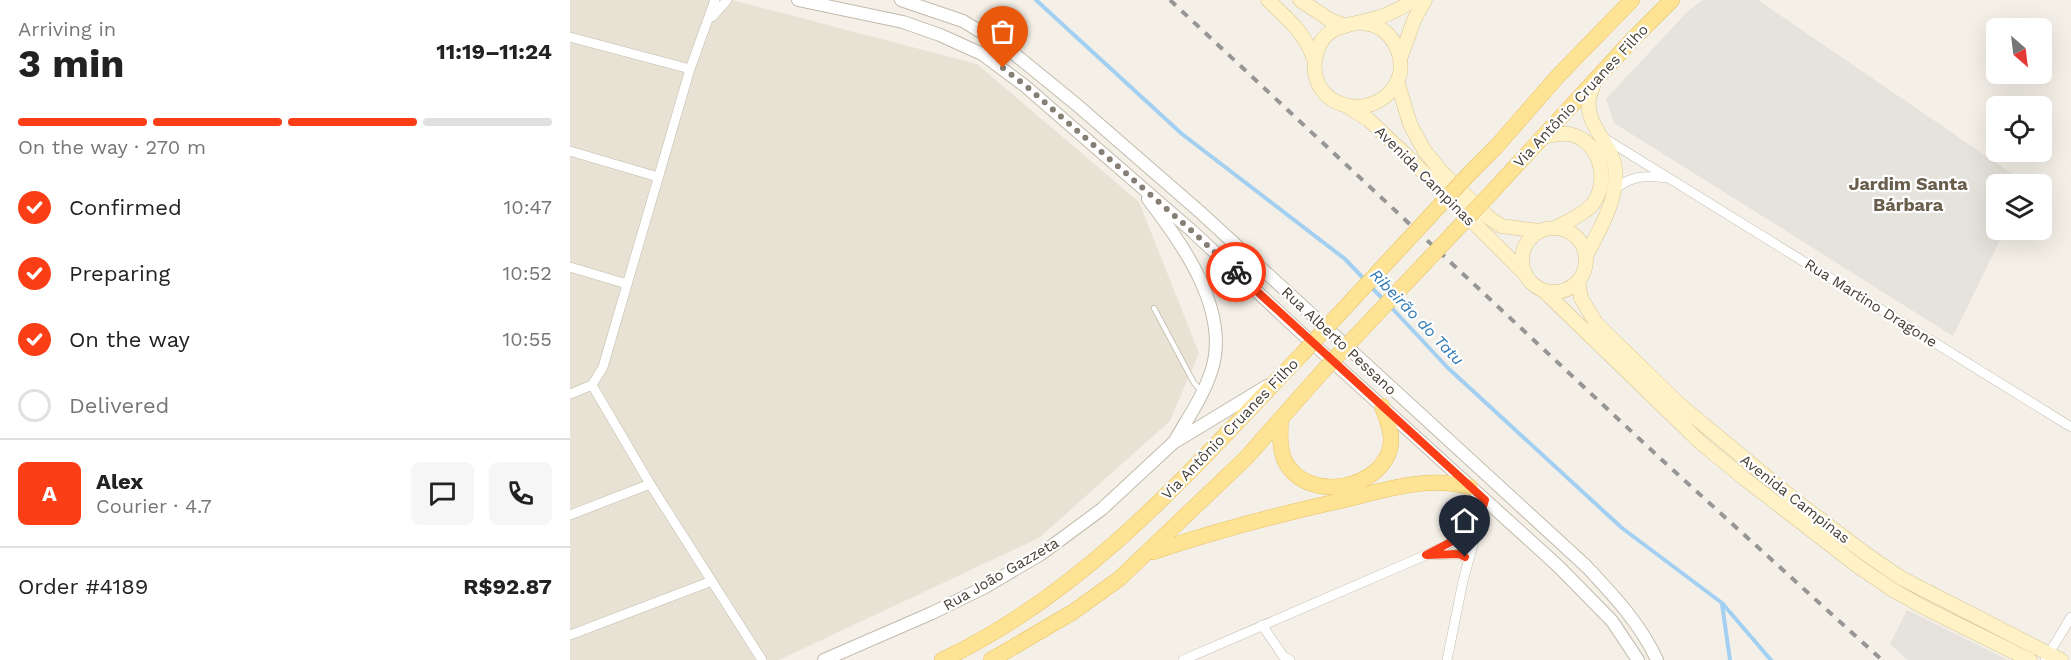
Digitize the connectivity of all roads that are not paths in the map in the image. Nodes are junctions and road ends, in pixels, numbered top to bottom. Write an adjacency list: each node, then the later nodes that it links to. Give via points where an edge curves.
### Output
1 (715, 0): 11 (street)
2 (727, 0): 11 (street)
3 (798, 0): 25 (street, Rua Alberto Pessano, via 903,22 982,54 1026,86)
4 (901, 0): 67 (street, Rua Alberto Pessano, via 963,21 984,33 1147,165 1586,566 1623,606)
5 (1268, 0): 16 (main road, via 1302,35)
6 (1300, 0): 13 (main road)
7 (1414, 0): 12 (main road)
8 (1425, 0): 15 (main road)
9 (1632, 0): 37 (main road, Via Antônio Cruanes Filho, bridge)
10 (1672, 0): 18 (main road, Via Antônio Cruanes Filho)
11 (709, 21): 17 (street)
12 (1362, 23): 13 (main road); 15 (main road, via 1388,34)
13 (1343, 25): 16 (main road, via 1323,40)
14 (570, 37): 17 (street)
15 (1400, 59): 19 (main road)
16 (1315, 63): 20 (main road, via 1320,86)
17 (690, 69): 24 (street)
18 (1595, 80): 21 (main road, Via Antônio Cruanes Filho); 22 (main road, via 1588,100 1589,115)
19 (1397, 81): 20 (main road, via 1377,103); 29 (main road, Avenida Campinas, via 1410,124 1441,171 1501,226)
20 (1348, 107): 32 (main road, Avenida Campinas, via 1369,120)
21 (1541, 137): 28 (main road, via 1567,134 1582,139 1592,146 1601,170 1592,204); 43 (main road, Via Antônio Cruanes Filho, bridge)
22 (1602, 137): 26 (street, Rua Martino Dragone); 27 (main road, via 1611,150 1616,169)
23 (570, 151): 24 (street)
24 (658, 177): 34 (street)
25 (1131, 178): 39 (street, via 1178,240 1214,317 1216,348); 41 (street, Rua Alberto Pessano)
26 (1671, 178): 27 (street, Rua Martino Dragone, via 1632,178); 44 (street, Rua Martino Dragone)
27 (1614, 190): 30 (main road, via 1608,212)
28 (1557, 228): 29 (main road); 30 (main road, via 1577,237)
29 (1540, 231): 32 (main road, via 1523,249 1521,262)
30 (1586, 256): 33 (main road)
31 (570, 267): 34 (street)
32 (1525, 274): 35 (main road)
33 (1578, 281): 35 (main road, via 1563,291); 42 (main road, Avenida Campinas, via 1581,298 1596,323)
34 (627, 284): 38 (street, via 603,367)
35 (1544, 291): 42 (main road, Avenida Campinas)
36 (1154, 308): 39 (lane)
37 (1279, 379): 45 (street, Rua João Gazzeta); 61 (main road, Via Antônio Cruanes Filho, via 1154,508 1096,560 1008,624)
38 (592, 385): 40 (street); 46 (street)
39 (1202, 392): 45 (street)
40 (570, 394)
41 (1382, 406): 43 (main road, via 1391,442 1385,459 1367,476 1336,488 1305,481 1285,462); 47 (street, Rua Alberto Pessano)
42 (1676, 410): 58 (main road, Avenida Campinas, via 1892,572); 68 (main road, Avenida Campinas, via 1745,479 1876,578 1925,608)
43 (1281, 418): 51 (main road, Via Antônio Cruanes Filho, via 1246,458)
44 (2071, 426)
45 (1173, 443): 60 (street, Rua João Gazzeta, via 1102,509 1041,554 932,613)
46 (650, 484): 49 (street); 54 (street)
47 (1470, 487): 48 (street, Rua Alberto Pessano); 51 (main road, via 1438,481 1373,493 1257,520)
48 (1485, 500): 50 (street); 66 (street, Rua Alberto Pessano, via 1612,621)
49 (570, 515)
50 (1476, 529): 52 (street); 53 (street)
51 (1147, 553): 62 (main road, Via Antônio Cruanes Filho, via 1073,612)
52 (1426, 555): 53 (street, via 1459,554); 56 (street)
53 (1468, 559): 65 (street)
54 (712, 581): 57 (street); 59 (street)
55 (2071, 616): 58 (street)
56 (1262, 625): 63 (street); 64 (street)
57 (570, 635)
58 (2052, 658)
59 (762, 660)
60 (824, 660)
61 (942, 660)
62 (991, 660)
63 (1183, 660)
64 (1290, 660)
65 (1447, 660)
66 (1638, 660)
67 (1657, 660)
68 (2031, 660)

